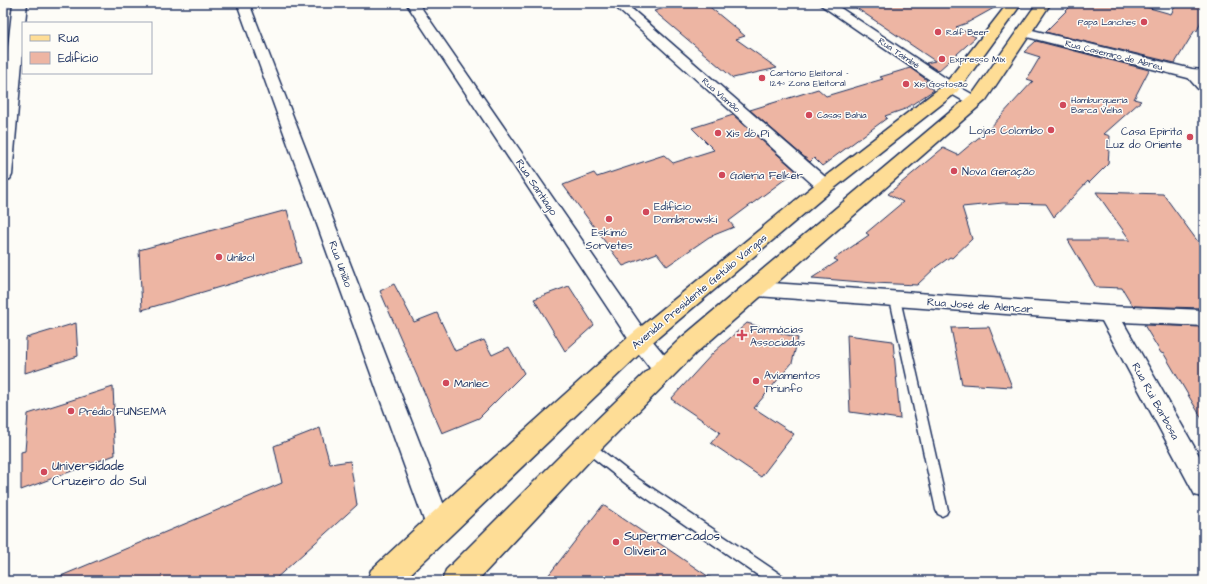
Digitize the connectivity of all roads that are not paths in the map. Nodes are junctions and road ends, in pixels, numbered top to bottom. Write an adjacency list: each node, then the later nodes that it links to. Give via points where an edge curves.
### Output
1 (20, 3): 13 (street)
2 (243, 3): 24 (street, Rua União)
3 (412, 3): 19 (street, Rua Santiago)
4 (617, 3): 14 (street, Rua Viamão)
5 (824, 3): 11 (street, Rua Taimbé)
6 (1015, 3): 11 (main road, Avenida Presidente Getúlio Vargas)
7 (1044, 3): 8 (main road)
8 (1024, 32): 9 (street, Rua Casemiro de Abreu); 12 (main road)
9 (1198, 74): 10 (street)
10 (1204, 87)
11 (951, 88): 12 (street, Rua Taimbé); 14 (main road, Avenida Presidente Getúlio Vargas)
12 (974, 101): 15 (main road)
13 (3, 175)
14 (825, 186): 19 (main road, Avenida Presidente Getúlio Vargas)
15 (756, 290): 16 (street, Rua José de Alencar); 20 (main road, via 688,346)
16 (895, 299): 17 (street, Rua José de Alencar); 23 (lane)
17 (1108, 314): 18 (street, Rua José de Alencar); 22 (street, Rua Rui Barbosa)
18 (1204, 318)
19 (640, 340): 20 (street, Rua Santiago); 24 (main road, Avenida Presidente Getúlio Vargas)
20 (664, 370): 21 (main road)
21 (588, 446): 26 (main road); 27 (lane, via 633,482)
22 (1204, 487)
23 (942, 510)
24 (439, 526): 25 (main road, Avenida Presidente Getúlio Vargas)
25 (382, 581)
26 (457, 581)
27 (778, 581)

